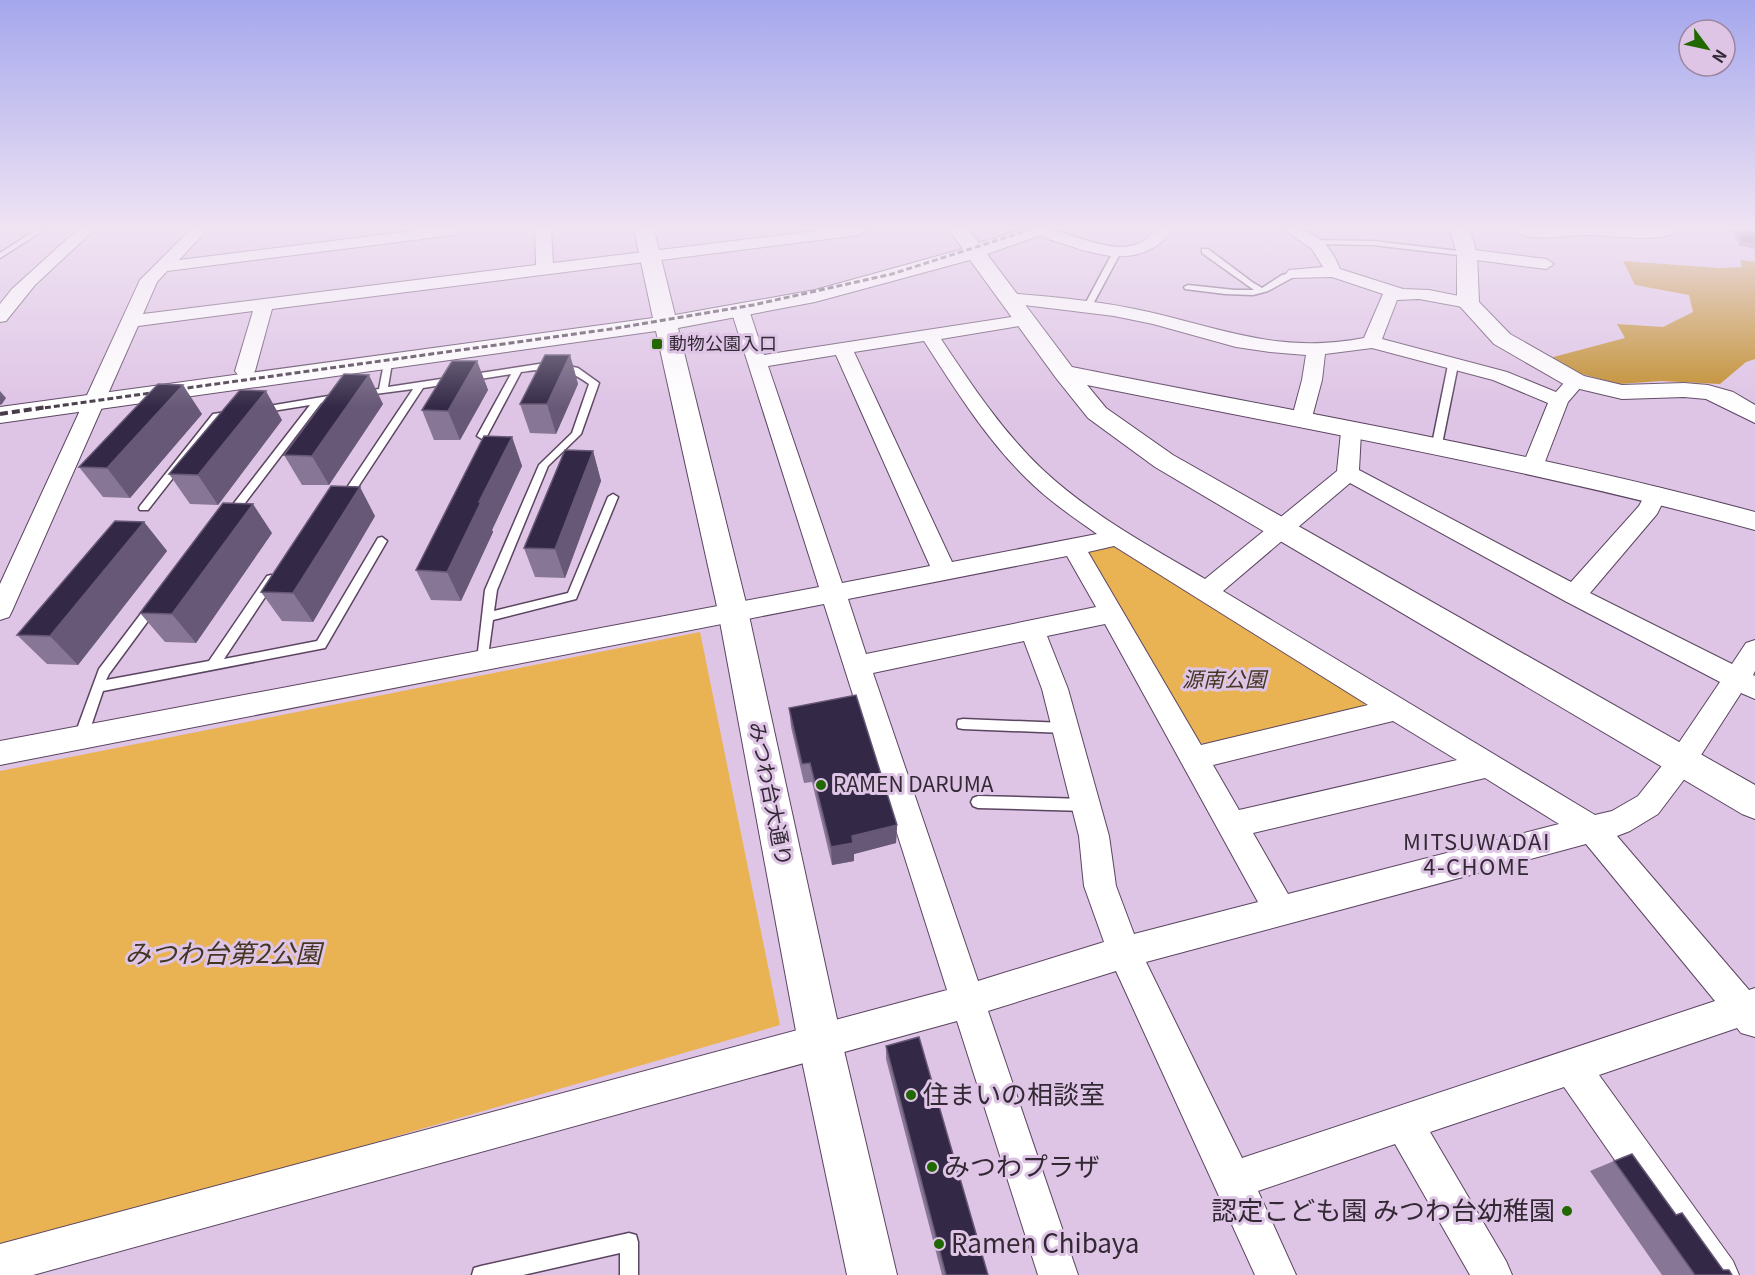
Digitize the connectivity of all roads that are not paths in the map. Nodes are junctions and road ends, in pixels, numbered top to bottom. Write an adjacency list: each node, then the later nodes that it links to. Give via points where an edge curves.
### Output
1 (21, 290): 19 (street)
2 (145, 290): 22 (street)
3 (377, 290): 16 (street)
4 (658, 290): 20 (street, みつわ台大通り)
5 (794, 290): 20 (street)
6 (833, 290): 18 (street)
7 (1002, 290): 14 (street)
8 (1097, 290): 17 (lane)
9 (1215, 290): 10 (lane)
10 (1262, 290)
11 (1388, 290): 13 (street)
12 (1468, 290): 15 (street)
13 (1399, 293): 15 (street); 24 (street, via 1390,296 1385,305)
14 (1008, 298): 17 (street); 21 (street)
15 (1468, 303): 33 (street, via 1502,339)
16 (264, 304): 22 (street); 31 (street)
17 (1088, 306): 26 (street, via 1148,317 1237,342)
18 (740, 310): 20 (street); 27 (street)
19 (0, 317)
20 (665, 318): 28 (street); 31 (street); 67 (street, みつわ台大通り)
21 (1025, 320): 23 (street); 32 (street)
22 (132, 321): 36 (street)
23 (929, 335): 25 (street); 57 (street, via 978,410 1024,464)
24 (1372, 342): 26 (street); 29 (street)
25 (843, 349): 27 (street); 61 (street)
26 (1316, 349): 44 (street)
27 (757, 362): 64 (street)
28 (388, 363): 35 (lane); 36 (street)
29 (1453, 365): 37 (street, via 1500,376); 47 (lane)
30 (518, 370): 34 (lane); 46 (lane); 69 (lane, via 552,365 575,370 594,383 576,434 544,465 491,590)
31 (245, 371): 36 (street)
32 (1064, 373): 44 (street); 56 (street, via 1096,413 1133,441)
33 (1576, 381): 37 (street); 43 (street, via 1622,392 1708,392)
34 (420, 385): 35 (lane); 50 (lane)
35 (383, 391): 38 (lane)
36 (97, 396): 39 (street); 42 (street); 66 (street)
37 (1559, 400): 48 (street)
38 (318, 401): 40 (lane); 54 (lane)
39 (0, 404)
40 (250, 411)
41 (239, 413): 53 (lane, via 216,416)
42 (0, 415)
43 (1755, 415)
44 (1301, 422): 45 (street)
45 (1351, 432): 47 (street); 49 (street)
46 (482, 436)
47 (1436, 449): 48 (street)
48 (1533, 467): 51 (street)
49 (1348, 473): 56 (street); 65 (street)
50 (350, 491)
51 (1656, 494): 55 (street); 65 (street, via 1649,509)
52 (613, 497): 69 (lane, via 572,596)
53 (144, 508)
54 (235, 509)
55 (1755, 521)
56 (1280, 528): 62 (street); 83 (street)
57 (1117, 537): 59 (street); 62 (street)
58 (382, 541): 73 (lane, via 321,645)
59 (1074, 547): 61 (street); 68 (street)
60 (277, 570): 73 (lane)
61 (945, 572): 64 (street)
62 (1207, 591): 77 (street)
63 (164, 592): 76 (lane, via 103,672)
64 (833, 593): 67 (street); 74 (street)
65 (1574, 595): 75 (street)
66 (0, 611)
67 (733, 611): 72 (street); 94 (street, みつわ台大通り)
68 (1112, 613): 70 (street); 82 (street)
69 (488, 617): 72 (lane)
70 (1032, 629): 74 (street); 79 (street)
71 (1755, 650): 75 (street)
72 (483, 660): 80 (street)
73 (213, 665): 76 (lane)
74 (857, 666): 92 (street)
75 (1746, 683): 83 (street)
76 (98, 687): 80 (lane)
77 (1397, 709): 82 (street); 84 (street)
78 (963, 724): 79 (lane)
79 (1065, 728): 87 (street)
80 (81, 737): 81 (street)
81 (0, 753)
82 (1194, 758): 88 (street)
83 (1682, 761): 86 (street); 89 (street, via 1648,805 1619,822)
84 (1488, 765): 88 (street); 89 (street)
85 (978, 802): 87 (lane)
86 (1755, 803)
87 (1085, 805): 91 (street, via 1094,836 1100,886)
88 (1232, 825): 90 (street)
89 (1592, 830): 90 (street); 93 (street)
90 (1280, 910): 91 (street)
91 (1124, 951): 92 (street); 97 (street)
92 (968, 1001): 94 (street); 103 (street)
93 (1751, 1012): 95 (street)
94 (820, 1042): 99 (street); 102 (street, みつわ台大通り)
95 (1571, 1067): 96 (street); 106 (street)
96 (1403, 1122): 97 (street); 105 (street)
97 (1233, 1180): 104 (street)
98 (0, 1264): 99 (street)
99 (40, 1264)
100 (481, 1275): 101 (lane, via 629,1242)
101 (629, 1275)
102 (872, 1275)
103 (1058, 1275)
104 (1276, 1275)
105 (1492, 1275)
106 (1719, 1275)

